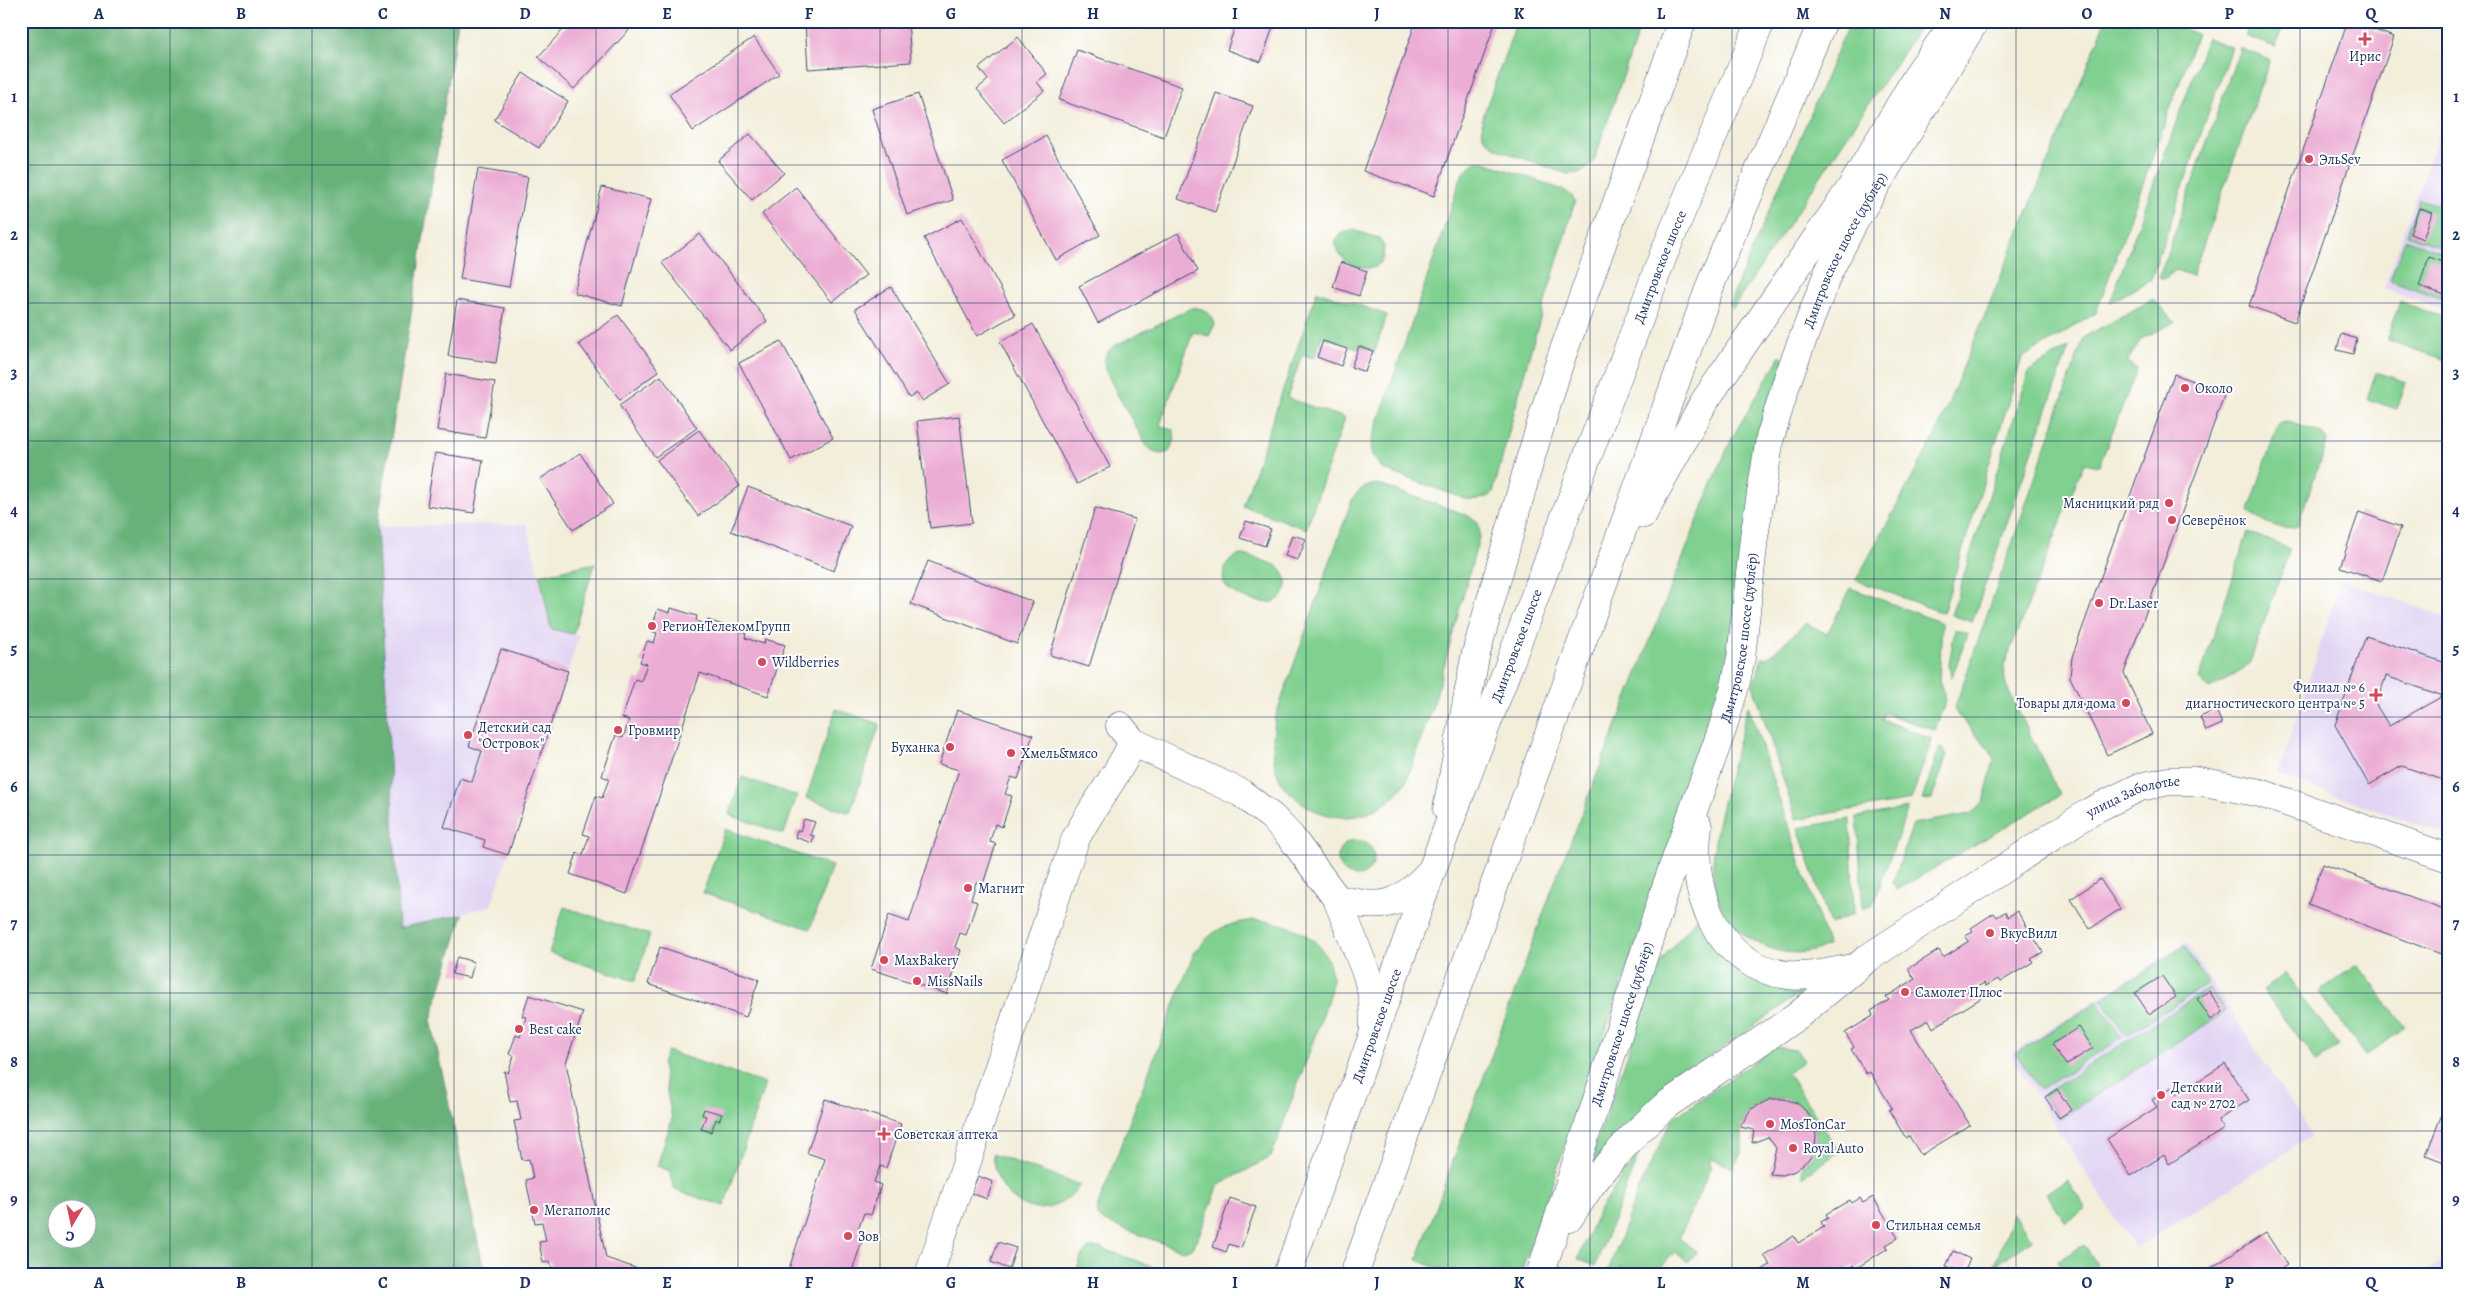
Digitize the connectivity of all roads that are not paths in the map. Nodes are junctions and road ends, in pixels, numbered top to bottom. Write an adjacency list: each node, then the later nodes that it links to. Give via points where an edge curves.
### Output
1 (1682, 21): 9 (main road, via 1560,361 1530,460 1475,657)
2 (1761, 21): 9 (main road, Дмитровское шоссе, via 1663,256)
3 (1823, 21): 6 (main road, via 1713,278)
4 (1956, 21): 6 (main road, Дмитровское шоссе (дублёр), via 1920,71 1850,188 1704,402)
5 (1975, 21): 7 (main road, Дмитровское шоссе (дублёр), via 1854,222 1828,273 1797,350 1770,438 1754,537 1741,658)
6 (1592, 613): 16 (main road)
7 (1705, 780): 11 (main road, via 1697,833 1696,868 1704,906 1722,937 1748,960 1764,969 1787,975 1808,976); 13 (main road, Дмитровское шоссе (дублёр), via 1667,884)
8 (2449, 858): 11 (main road, улица Заболотье, via 2260,793 2199,781 2169,781 2140,787 2091,811)
9 (1436, 860): 10 (main road, via 1407,893 1391,903 1368,906); 12 (main road, Дмитровское шоссе)
10 (1337, 899): 12 (main road, via 1367,975 1373,999); 14 (main road, via 1304,852 1272,817 1241,793 1126,734 1122,766 1102,791 1075,840)
11 (1854, 968): 13 (main road, улица Заболотье, via 1796,1016 1690,1087 1636,1133 1591,1185)
12 (1374, 1033): 15 (main road, Дмитровское шоссе)
13 (1550, 1247): 17 (main road, Дмитровское шоссе (дублёр))
14 (929, 1275)
15 (1287, 1275)
16 (1354, 1275)
17 (1540, 1275)

